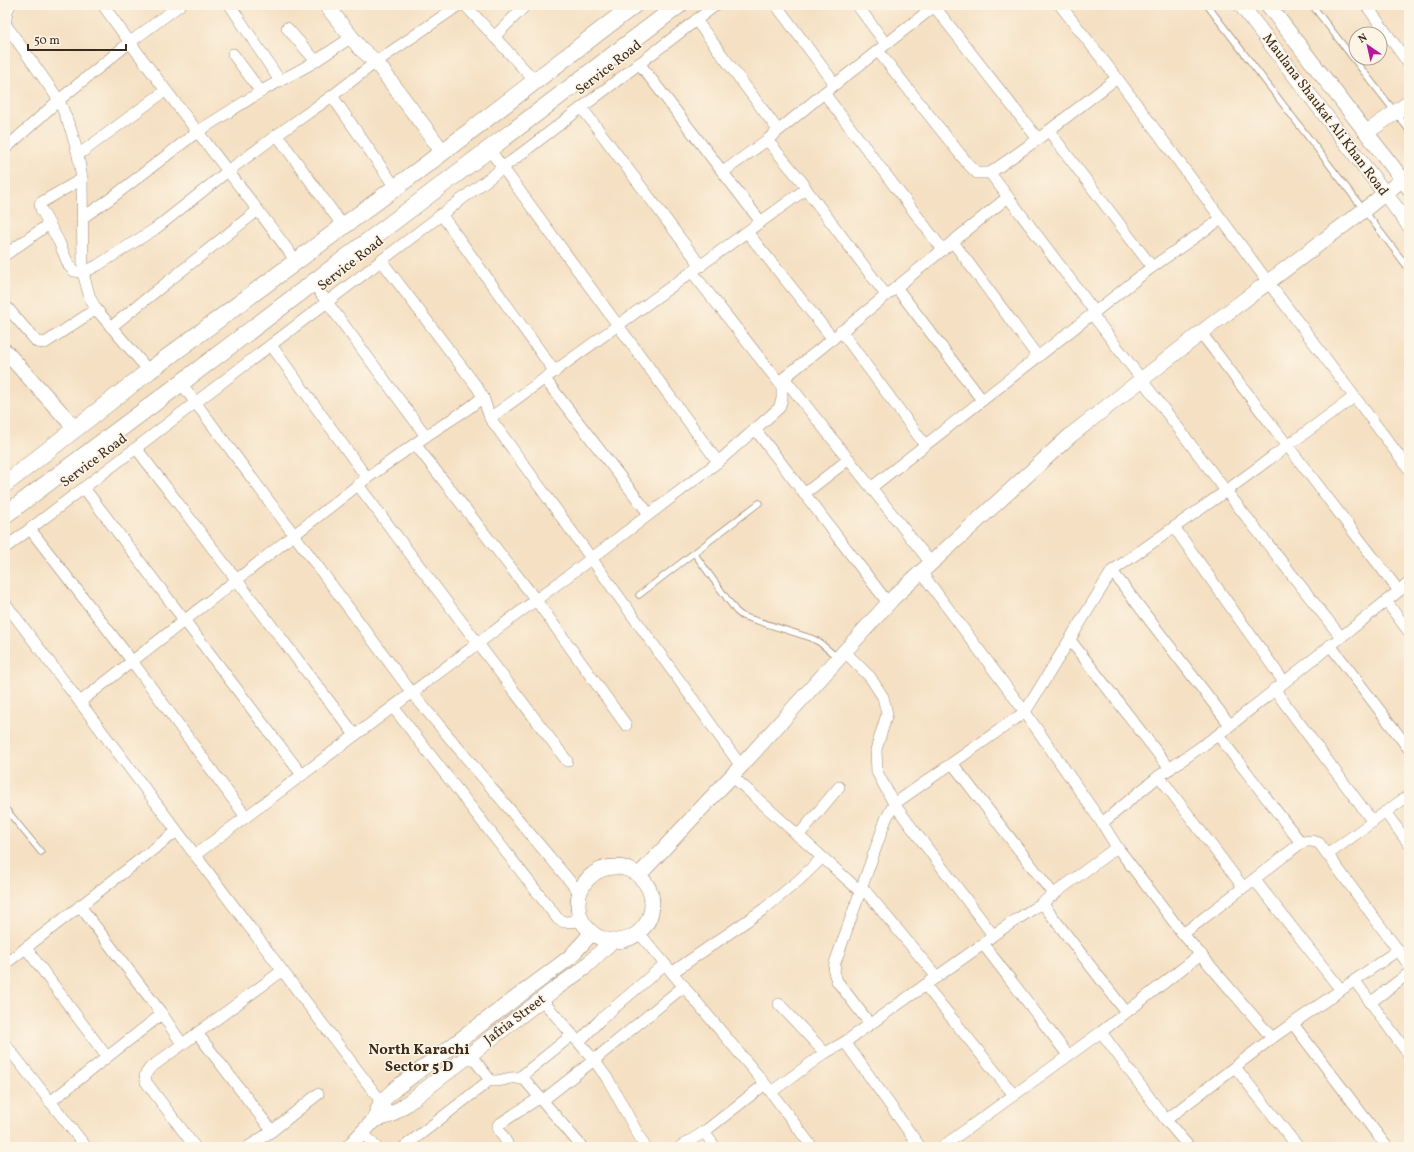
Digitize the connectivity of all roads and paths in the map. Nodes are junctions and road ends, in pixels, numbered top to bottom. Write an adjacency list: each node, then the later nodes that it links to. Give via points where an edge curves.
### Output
1 (10, 5): 21 (street)
2 (103, 5): 25 (street)
3 (180, 5): 25 (street)
4 (230, 5): 33 (street)
5 (326, 5): 23 (street)
6 (526, 5): 24 (street)
7 (634, 5): 34 (main road)
8 (679, 5): 53 (main road)
9 (716, 5): 20 (street, Service Road)
10 (776, 5): 35 (street)
11 (857, 5): 26 (street)
12 (1060, 5): 32 (street)
13 (1207, 5): 67 (lane)
14 (1241, 5): 64 (street, Maulana Shaukat Ali Khan Road)
15 (1268, 5): 48 (street, Maulana Shaukat Ali Khan Road)
16 (1312, 5): 43 (lane)
17 (1366, 5): 31 (street)
18 (458, 6): 24 (street); 29 (street)
19 (935, 6): 26 (street); 50 (street)
20 (696, 20): 30 (street, Service Road); 44 (street)
21 (5, 25): 40 (street)
22 (287, 28): 28 (street)
23 (352, 37): 28 (street); 29 (street)
24 (494, 37): 34 (street)
25 (129, 43): 36 (street); 40 (street)
26 (882, 47): 35 (street); 59 (street, via 968,164 977,174)
27 (233, 54): 37 (street)
28 (316, 61): 33 (street)
29 (376, 62): 39 (street); 54 (street)
30 (639, 63): 42 (street, Service Road); 58 (street)
31 (1409, 64)
32 (1117, 78): 46 (street); 70 (street)
33 (280, 81): 37 (street)
34 (535, 81): 54 (main road)
35 (835, 84): 38 (street)
36 (165, 91): 47 (street); 55 (street)
37 (261, 92): 47 (street)
38 (824, 93): 44 (street); 77 (street)
39 (332, 96): 49 (street); 62 (street)
40 (59, 100): 52 (street); 55 (street)
41 (1409, 103): 43 (street)
42 (582, 108): 56 (street, Service Road); 82 (street)
43 (1396, 112): 45 (lane); 48 (street)
44 (778, 130): 51 (street)
45 (1409, 130)
46 (1049, 131): 50 (street); 81 (street)
47 (197, 132): 57 (street); 69 (street)
48 (1367, 132): 61 (street, Maulana Shaukat Ali Khan Road)
49 (277, 135): 57 (street); 74 (street)
50 (1038, 139): 59 (street)
51 (766, 140): 58 (street); 63 (street)
52 (5, 149)
53 (489, 149): 56 (street); 85 (main road)
54 (443, 152): 62 (main road)
55 (78, 155): 60 (street)
56 (503, 168): 68 (street, Service Road); 93 (street)
57 (228, 171): 66 (street); 84 (street, via 155,228)
58 (723, 172): 71 (street)
59 (990, 172): 65 (street)
60 (82, 179): 69 (street); 72 (street, via 40,204)
61 (1406, 183): 64 (street)
62 (396, 187): 74 (main road)
63 (806, 189): 71 (street); 88 (street)
64 (1385, 194): 67 (street); 73 (street, Maulana Shaukat Ali Khan Road)
65 (1008, 197): 76 (street); 92 (street)
66 (258, 210): 80 (street); 94 (street)
67 (1364, 210): 83 (lane); 86 (street)
68 (441, 214): 79 (street, Service Road); 102 (street)
69 (82, 218): 84 (street)
70 (1221, 219): 81 (street); 86 (street)
71 (761, 222): 75 (street)
72 (49, 224): 78 (street); 84 (street, via 68,266)
73 (1409, 225)
74 (343, 226): 80 (main road)
75 (747, 232): 82 (street); 97 (street)
76 (953, 242): 77 (street); 99 (street)
77 (943, 250): 87 (street)
78 (5, 255)
79 (381, 260): 89 (street, Service Road); 107 (street)
80 (296, 261): 101 (main road)
81 (1152, 267): 92 (street)
82 (696, 269): 93 (street); 105 (street)
83 (1409, 269)
84 (83, 274): 91 (street)
85 (313, 282): 89 (street); 106 (main road)
86 (1268, 282): 96 (street); 108 (street)
87 (896, 287): 88 (street); 109 (street)
88 (886, 295): 95 (street)
89 (328, 301): 98 (street, Service Road); 114 (street)
90 (5, 305): 91 (street, via 37,342 42,343 46,343)
91 (96, 309): 94 (street)
92 (1093, 313): 99 (street); 104 (street)
93 (618, 326): 102 (street); 120 (street)
94 (111, 327): 101 (street)
95 (841, 331): 97 (street); 116 (street)
96 (1201, 333): 104 (street); 117 (street)
97 (832, 339): 105 (street)
98 (271, 345): 110 (street, Service Road); 122 (street)
99 (1038, 356): 109 (street)
100 (8, 358): 112 (street)
101 (149, 372): 112 (main road)
102 (555, 372): 103 (street)
103 (544, 380): 111 (street); 130 (street)
104 (1141, 380): 127 (street); 138 (street, via 1071,435)
105 (783, 382): 113 (street, via 779,408); 119 (street)
106 (181, 383): 110 (street); 131 (main road)
107 (483, 397): 111 (street); 114 (street)
108 (1354, 397): 117 (street); 121 (street)
109 (982, 400): 116 (street)
110 (197, 402): 118 (street, Service Road); 134 (street)
111 (490, 418): 137 (street)
112 (75, 428): 123 (main road)
113 (755, 429): 120 (street); 128 (street)
114 (426, 436): 115 (street)
115 (415, 444): 122 (street); 144 (street)
116 (925, 445): 125 (street)
117 (1288, 446): 127 (street); 142 (street)
118 (136, 448): 126 (street, Service Road); 140 (street)
119 (849, 459): 125 (street); 128 (street)
120 (718, 462): 130 (street)
121 (1409, 469)
122 (367, 478): 124 (street)
123 (5, 484)
124 (358, 485): 134 (street); 152 (street)
125 (872, 487): 138 (street)
126 (84, 488): 133 (street, Service Road); 148 (street)
127 (1226, 491): 132 (street); 150 (street)
128 (804, 494): 147 (street)
129 (759, 503): 136 (lane)
130 (649, 514): 137 (street)
131 (5, 515)
132 (1174, 527): 139 (street); 156 (street)
133 (30, 529): 135 (street, Service Road); 155 (street)
134 (294, 535): 140 (street); 158 (street)
135 (5, 548)
136 (694, 553): 143 (lane); 154 (lane, via 742,616 811,638)
137 (592, 558): 144 (street); 170 (street)
138 (926, 567): 147 (street); 161 (street)
139 (1112, 571): 151 (street); 163 (street)
140 (237, 579): 148 (street); 164 (street)
141 (1409, 583): 142 (street)
142 (1399, 591): 145 (street)
143 (639, 595)
144 (536, 600): 152 (street); 162 (street)
145 (1386, 601): 149 (street); 150 (street)
146 (5, 603): 159 (street)
147 (888, 603): 154 (street)
148 (184, 620): 155 (street); 171 (street)
149 (1409, 632)
150 (1341, 637): 153 (street)
151 (1070, 640): 161 (street); 169 (street)
152 (477, 644): 158 (street); 167 (street)
153 (1330, 645): 156 (street); 166 (street)
154 (842, 655): 170 (street); 175 (street, via 870,677 883,697 887,714 876,750 877,772)
155 (132, 661): 159 (street); 178 (street)
156 (1284, 682): 157 (street)
157 (1274, 689): 163 (street); 179 (street)
158 (412, 693): 160 (street); 194 (street)
159 (80, 702): 181 (street)
160 (393, 707): 164 (street); 198 (street, via 558,919 564,922)
161 (1025, 712): 168 (street); 180 (street)
162 (626, 725)
163 (1230, 725): 165 (street)
164 (355, 735): 171 (street)
165 (1218, 735): 169 (street); 183 (street)
166 (1409, 749)
167 (567, 761)
168 (952, 763): 175 (street); 195 (street)
169 (1170, 768): 172 (street)
170 (737, 771): 182 (street); 190 (street)
171 (302, 775): 178 (street)
172 (1159, 776): 180 (street); 192 (street)
173 (839, 787): 182 (street)
174 (1409, 795): 177 (street)
175 (894, 804): 193 (street, via 886,819); 202 (street)
176 (5, 808): 186 (lane)
177 (1385, 812): 179 (street); 184 (street)
178 (246, 817): 187 (street)
179 (1373, 822): 188 (street)
180 (1102, 823): 185 (street)
181 (177, 831): 187 (street); 197 (street)
182 (798, 836): 189 (street)
183 (1301, 842): 188 (street, via 1306,840 1319,843); 191 (street)
184 (1409, 844)
185 (1117, 847): 195 (street); 201 (street)
186 (41, 852)
187 (195, 855): 211 (street)
188 (1327, 855): 206 (street)
189 (822, 858): 193 (street); 210 (street, via 764,909)
190 (639, 875): 194 (street, via 623,868 605,868 589,877); 199 (street, via 651,893 651,914)
191 (1254, 879): 192 (street); 217 (street)
192 (1243, 887): 201 (street)
193 (862, 890): 213 (street); 224 (street, via 834,972 837,981)
194 (579, 892): 198 (street, via 577,907)
195 (1054, 895): 196 (street)
196 (1042, 903): 202 (street); 221 (street)
197 (80, 906): 205 (street); 222 (street)
198 (581, 921): 200 (street)
199 (639, 933): 203 (street, via 626,940); 210 (street)
200 (591, 934): 203 (street); 223 (street, Jafria Street, via 569,958)
201 (1183, 934): 207 (street)
202 (993, 935): 204 (street)
203 (611, 942): 218 (street, Jafria Street, via 583,969)
204 (983, 944): 213 (street); 236 (street)
205 (26, 948): 208 (street); 238 (street)
206 (1398, 950): 209 (street); 214 (street)
207 (1201, 954): 221 (street); 230 (street)
208 (5, 964)
209 (1409, 965)
210 (669, 968): 216 (street); 229 (street)
211 (282, 971): 228 (street); 248 (street)
212 (1409, 973): 219 (street)
213 (936, 977): 215 (street)
214 (1354, 981): 217 (street); 219 (street)
215 (925, 985): 224 (street); 245 (street)
216 (684, 986): 239 (street); 243 (street)
217 (1341, 990): 225 (street)
218 (542, 1000): 226 (street, Jafria Street); 229 (street)
219 (1370, 1003): 237 (street)
220 (779, 1004): 234 (street)
221 (1126, 1012): 227 (street)
222 (162, 1014): 233 (street); 238 (street)
223 (489, 1018): 226 (street); 248 (street, Jafria Street)
224 (870, 1024): 231 (street)
225 (1293, 1024): 230 (street); 271 (street)
226 (500, 1032): 235 (street, Jafria Street)
227 (1101, 1032): 236 (street); 251 (street)
228 (197, 1033): 233 (street); 252 (street)
229 (576, 1038): 239 (street); 241 (street)
230 (1272, 1038): 240 (street)
231 (845, 1042): 234 (street); 267 (street)
232 (5, 1044): 247 (street)
233 (182, 1044): 256 (street, via 150,1068 145,1075 146,1082)
234 (825, 1053): 243 (street)
235 (470, 1054): 242 (street); 249 (street, Jafria Street)
236 (1068, 1055): 245 (street)
237 (1409, 1055)
238 (107, 1057): 247 (street)
239 (594, 1060): 246 (street); 263 (street, via 609,1081)
240 (1235, 1066): 251 (street); 270 (street)
241 (519, 1078): 242 (street, via 494,1082); 246 (street, via 525,1080)
242 (490, 1080): 260 (street)
243 (768, 1088): 254 (street); 266 (street)
244 (318, 1094): 252 (street)
245 (1014, 1095): 268 (street)
246 (540, 1099): 261 (street, via 498,1125 508,1143); 262 (street)
247 (50, 1102): 255 (street)
248 (381, 1102): 249 (street); 250 (street, Jafria Street)
249 (391, 1115): 250 (street, Jafria Street)
250 (374, 1120): 253 (street, Jafria Street)
251 (1166, 1120): 269 (street)
252 (272, 1131): 257 (street)
253 (364, 1132): 258 (street, Jafria Street); 259 (street)
254 (704, 1132): 264 (street); 265 (street)
255 (86, 1147)
256 (195, 1147)
257 (248, 1147)
258 (349, 1147)
259 (376, 1147)
260 (404, 1147)
261 (505, 1147)
262 (582, 1147)
263 (645, 1147)
264 (680, 1147)
265 (715, 1147)
266 (812, 1147)
267 (920, 1147)
268 (942, 1147)
269 (1189, 1147)
270 (1298, 1147)
271 (1387, 1147)

